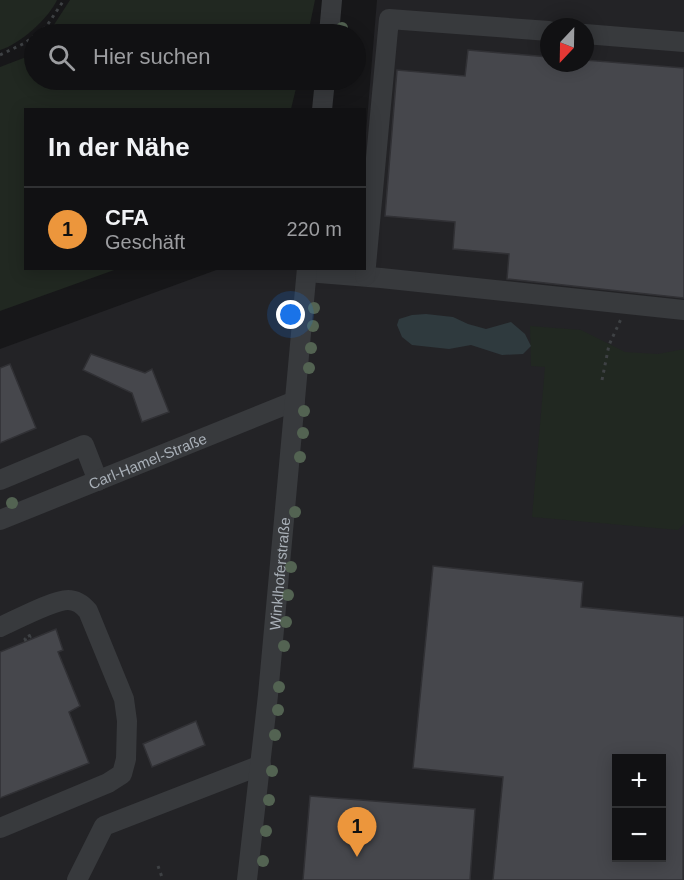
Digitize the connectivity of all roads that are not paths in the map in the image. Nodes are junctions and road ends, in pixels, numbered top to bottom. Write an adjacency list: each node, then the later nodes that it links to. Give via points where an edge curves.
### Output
1 (332, 0): 2 (street)
2 (330, 24)
3 (540, 31): 8 (street, via 389,19)
4 (594, 35): 5 (street)
5 (684, 42)
6 (324, 90): 7 (street)
7 (322, 108)
8 (366, 265)
9 (307, 270): 11 (street); 13 (street, Winklhoferstraße)
10 (366, 270): 11 (street)
11 (365, 276): 12 (street)
12 (684, 310)
13 (295, 401): 15 (street, Carl-Hamel-Straße); 18 (street, Winklhoferstraße)
14 (0, 480): 15 (street, via 84,446)
15 (98, 481): 16 (street, Carl-Hamel-Straße)
16 (0, 519)
17 (0, 627): 19 (street, via 61,601 84,606 124,699 127,739 122,774)
18 (261, 765): 20 (street, via 104,826); 21 (street, Winklhoferstraße)
19 (0, 828)
20 (77, 880)
21 (247, 880)

